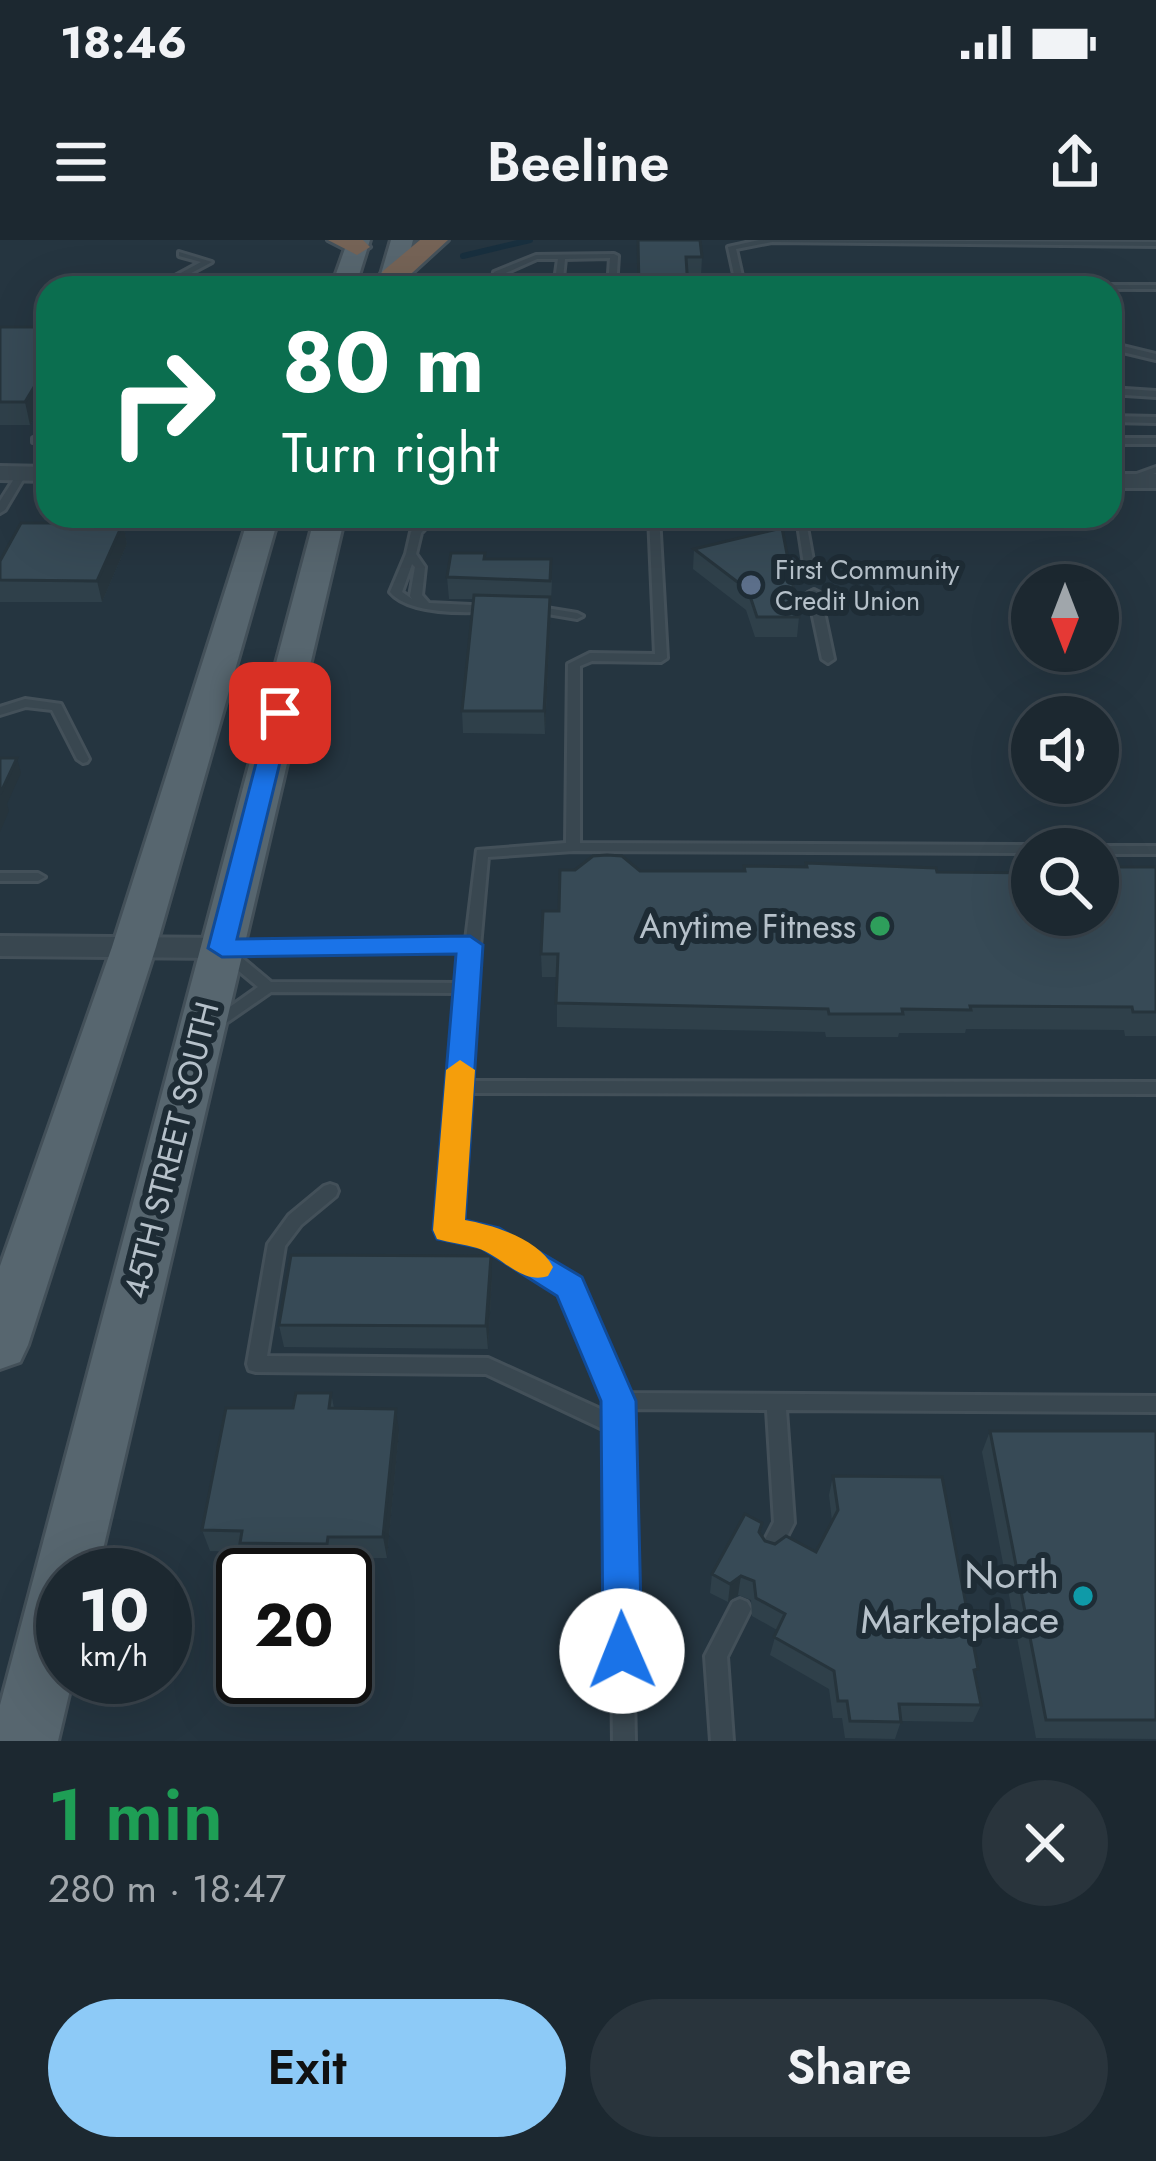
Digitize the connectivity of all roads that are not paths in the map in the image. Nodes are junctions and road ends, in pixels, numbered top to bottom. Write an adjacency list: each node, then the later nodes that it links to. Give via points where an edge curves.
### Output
1 (402, 240): 9 (main road)
2 (435, 240): 10 (highway)
3 (352, 242): 8 (main road)
4 (1156, 244): 14 (lane, via 772,240 732,247)
5 (182, 254): 7 (lane, via 208,262)
6 (562, 256): 11 (lane, via 536,257); 12 (lane); 13 (lane, via 614,256)
7 (181, 276)
8 (345, 276)
9 (392, 276)
10 (396, 276)
11 (497, 276)
12 (560, 276)
13 (613, 276)
14 (738, 276)
15 (1122, 286): 16 (lane)
16 (1156, 286)
17 (1122, 349): 18 (lane)
18 (1156, 357)
19 (1122, 392): 20 (lane)
20 (1156, 394)
21 (1122, 419): 22 (lane)
22 (1156, 420)
23 (1122, 441): 24 (lane)
24 (1155, 442)
25 (1156, 470): 27 (lane)
26 (33, 472): 30 (lane)
27 (1122, 479)
28 (1122, 481): 29 (street)
29 (1156, 481)
30 (0, 510)
31 (260, 528): 54 (main road)
32 (327, 528): 55 (main road, 45TH STREET SOUTH)
33 (420, 528): 36 (lane)
34 (655, 528): 46 (lane, via 661,658 574,664)
35 (802, 528): 37 (lane)
36 (411, 554): 39 (lane, via 421,567 416,596); 39 (lane, via 396,592)
37 (812, 577)
38 (814, 593): 43 (lane)
39 (426, 606): 40 (lane)
40 (499, 609)
41 (519, 609): 42 (lane)
42 (577, 616)
43 (828, 659)
44 (0, 711): 45 (lane, via 26,703 57,707)
45 (82, 759)
46 (573, 847): 47 (lane); 52 (lane, via 482,853)
47 (1011, 849)
48 (1119, 850): 49 (lane)
49 (1156, 850)
50 (0, 877): 51 (lane)
51 (38, 877)
52 (470, 945): 55 (lane); 57 (lane)
53 (0, 946): 54 (street)
54 (134, 947): 55 (street); 62 (main road)
55 (222, 948): 56 (lane); 58 (main road, 45TH STREET SOUTH)
56 (268, 987): 57 (lane); 58 (lane)
57 (466, 988): 59 (lane)
58 (200, 1033): 67 (main road, 45TH STREET SOUTH)
59 (459, 1087): 60 (lane); 63 (lane, via 448,1230 488,1237 570,1287)
60 (1156, 1088)
61 (330, 1191): 66 (lane, via 277,1244 256,1364 488,1366)
62 (0, 1345)
63 (618, 1401): 64 (lane); 66 (lane)
64 (776, 1401): 65 (lane); 68 (lane, via 784,1523)
65 (1156, 1404)
66 (618, 1427): 72 (lane)
67 (73, 1548)
68 (770, 1549)
69 (740, 1609): 73 (lane, via 716,1656)
70 (36, 1693): 71 (main road)
71 (24, 1741)
72 (623, 1741)
73 (722, 1741)

